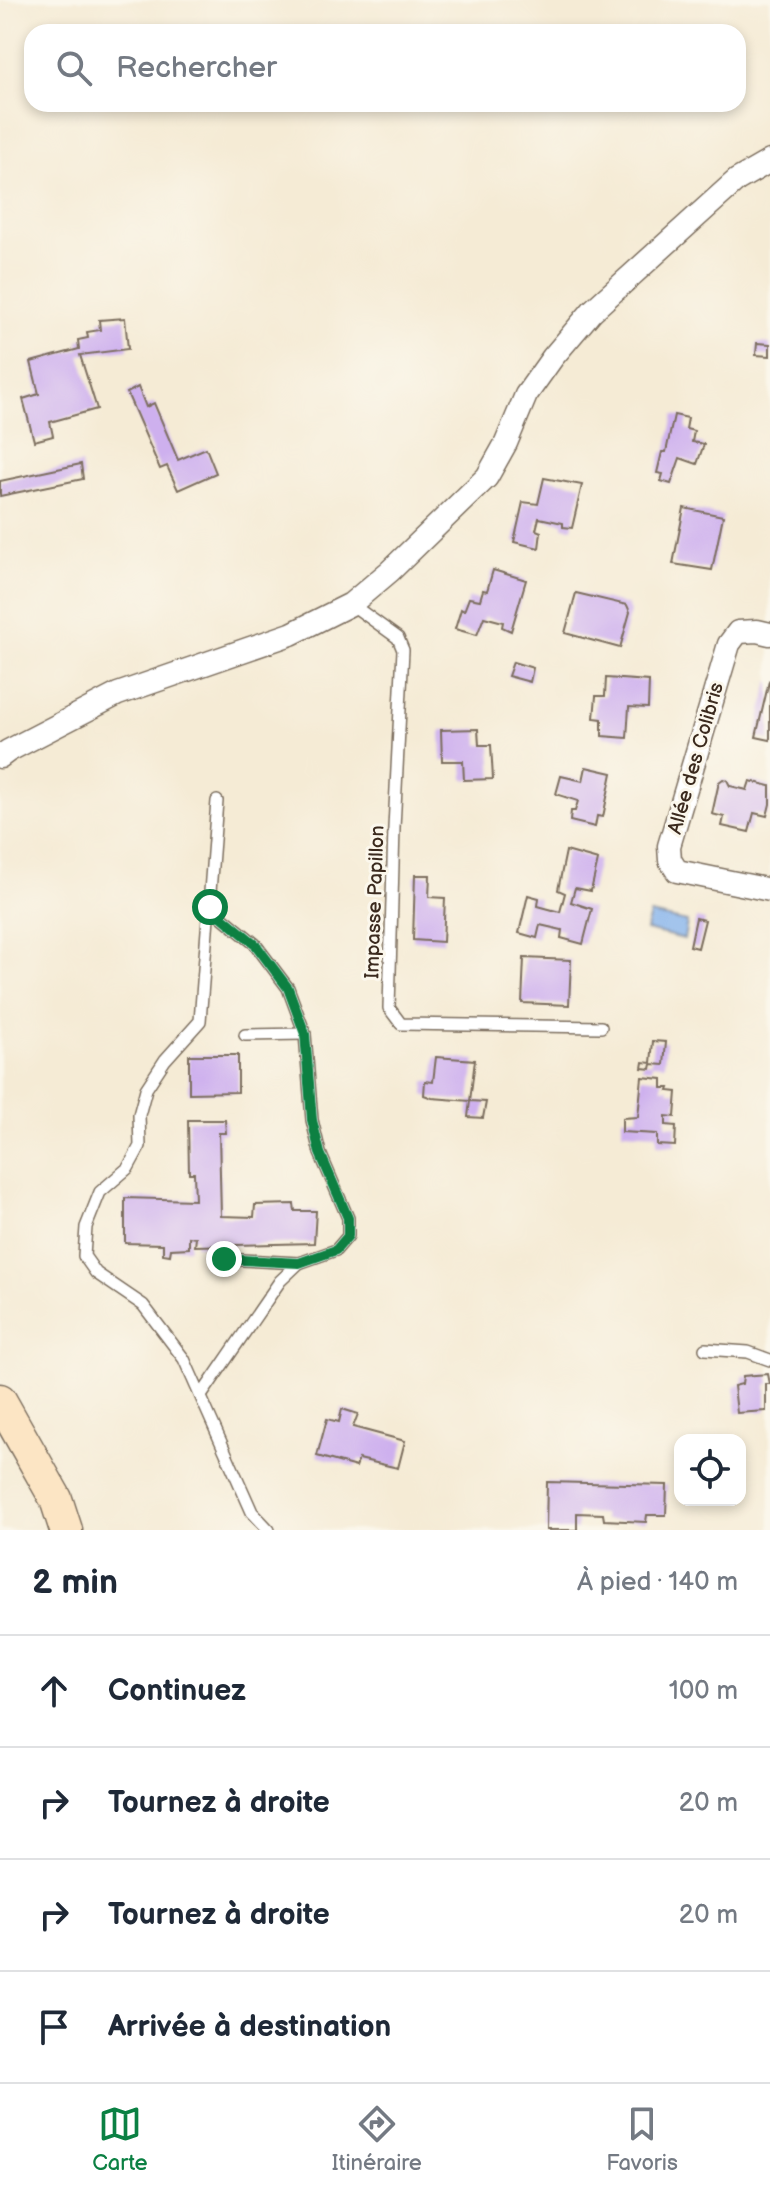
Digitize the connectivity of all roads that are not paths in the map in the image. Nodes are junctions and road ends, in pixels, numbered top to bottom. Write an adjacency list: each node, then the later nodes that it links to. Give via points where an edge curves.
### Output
1 (770, 161): 2 (street, via 737,180 592,311 526,395 487,477)
2 (351, 604): 4 (street, via 291,634 118,694); 8 (lane, Impasse Papillon, via 398,638 403,650 389,1008 401,1024)
3 (770, 634): 6 (street, Allée des Colibris, via 738,632 729,644 669,846 677,871)
4 (0, 757)
5 (217, 801): 7 (lane)
6 (770, 890)
7 (210, 907): 9 (lane, via 255,944 280,977); 15 (lane, via 200,1021 146,1089 139,1115 140,1146 128,1168 100,1192 86,1227 84,1256 96,1273 143,1305 184,1359)
8 (601, 1027)
9 (305, 1034): 10 (lane); 12 (lane, via 312,1120 348,1218 348,1236 336,1250)
10 (245, 1035)
11 (224, 1259): 12 (lane)
12 (299, 1263): 15 (lane, via 280,1281)
13 (705, 1349): 14 (lane, via 748,1352)
14 (770, 1360)
15 (201, 1396): 18 (lane, via 252,1512)
16 (0, 1400): 17 (street, via 56,1499)
17 (66, 1530)
18 (269, 1530)

